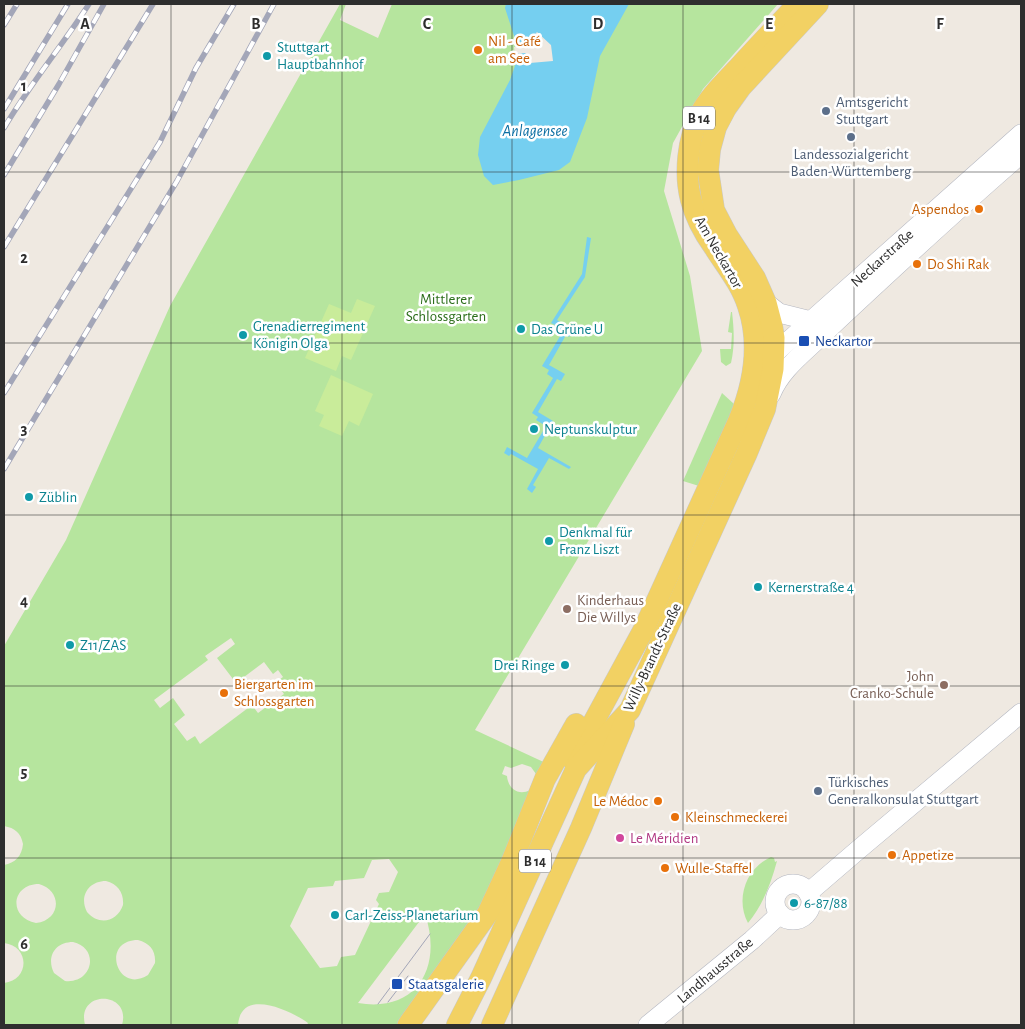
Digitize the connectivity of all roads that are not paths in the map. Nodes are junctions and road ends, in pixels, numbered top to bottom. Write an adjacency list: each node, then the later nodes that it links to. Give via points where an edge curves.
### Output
1 (798, 4): 8 (main road, Am Neckartor / B 14, via 714,94 700,114 689,158 691,200 713,247 741,288 752,318 755,358)
2 (818, 4): 5 (main road, Am Neckartor / B 14, via 741,87 716,127 710,149 708,170 714,210 755,278)
3 (1021, 134): 6 (main road, Neckarstraße)
4 (1021, 154): 9 (main road, Neckarstraße, via 792,363 777,381)
5 (766, 303): 6 (main road, via 779,313); 7 (main road, Am Neckartor / B 14)
6 (811, 321): 7 (main road, Neckarstraße)
7 (774, 353): 8 (main road, Neckarstraße); 9 (main road, Willy-Brandt-Straße / B 14)
8 (751, 388): 10 (main road, Willy-Brandt-Straße / B 14)
9 (765, 409): 11 (main road, Willy-Brandt-Straße / B 14)
10 (629, 657): 13 (main road, Willy-Brandt-Straße / B 14, via 569,767); 14 (main road, via 582,713 545,779)
11 (630, 710): 17 (main road, Willy-Brandt-Straße / B 14, via 576,768 482,978); 18 (main road)
12 (1021, 713): 19 (main road, Landhausstraße, via 808,893 811,904 801,918 789,919 780,914)
13 (546, 820): 14 (main road); 16 (main road, Willy-Brandt-Straße / B 14, via 475,976)
14 (512, 861): 15 (main road, via 488,913)
15 (408, 1025)
16 (448, 1025)
17 (457, 1025)
18 (492, 1025)
19 (648, 1025)

